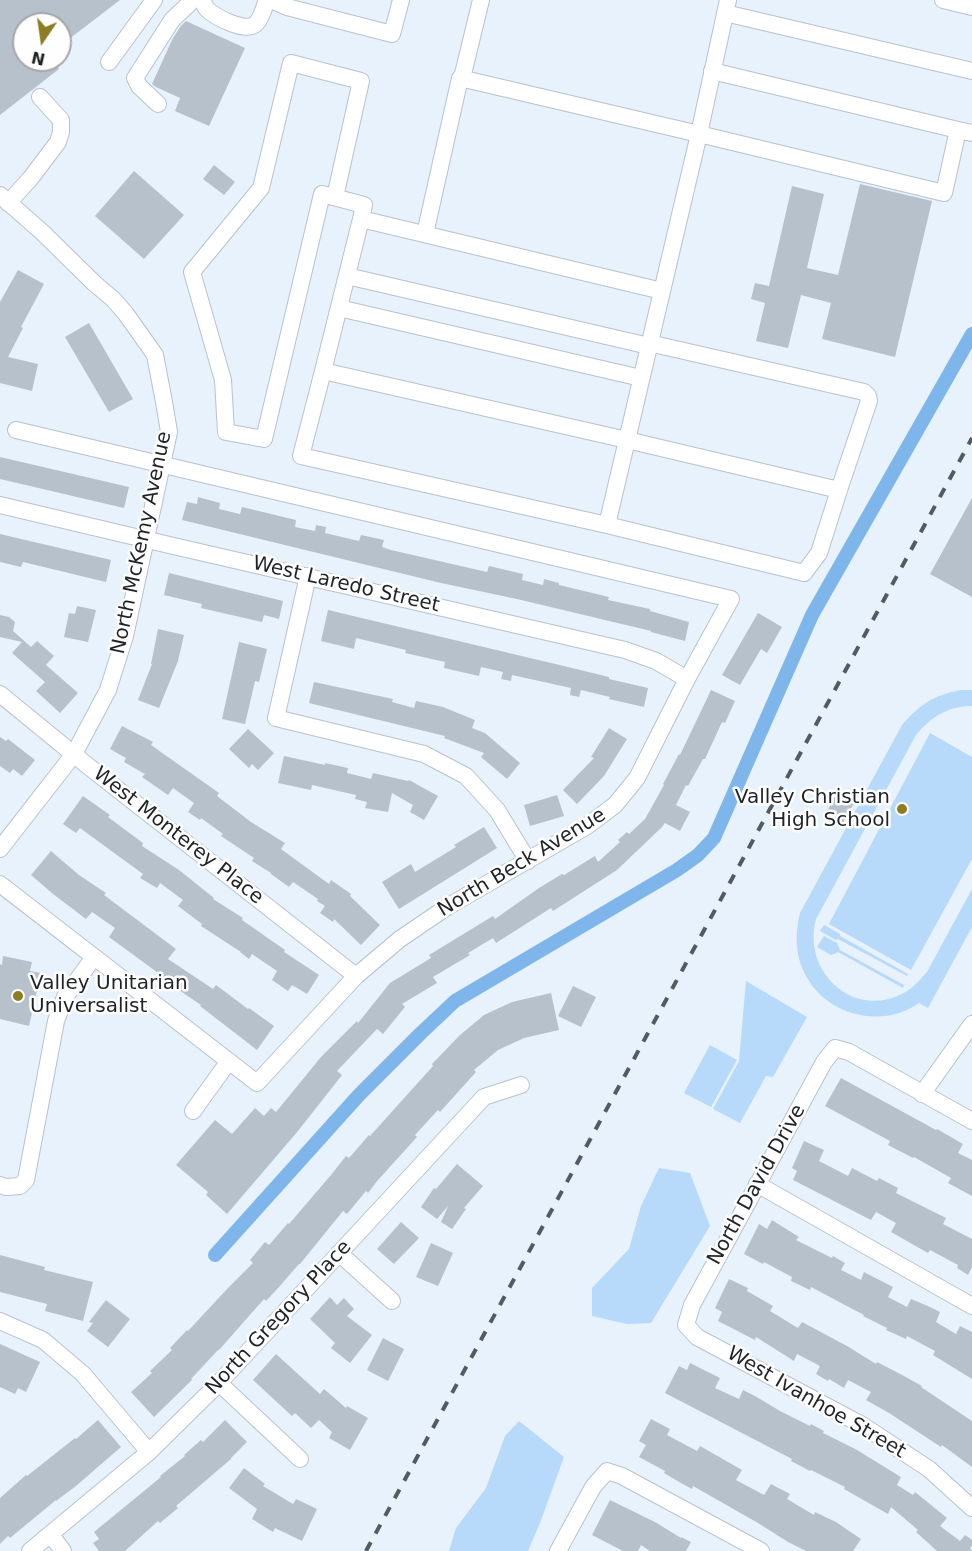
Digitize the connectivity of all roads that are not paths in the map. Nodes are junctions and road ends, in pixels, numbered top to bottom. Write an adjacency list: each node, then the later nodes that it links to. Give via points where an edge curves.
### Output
1 (154, 0): 10 (street)
2 (193, 0): 15 (street, via 172,20 135,78)
3 (203, 0): 4 (street, via 214,14 232,24 252,27)
4 (269, 0): 5 (street, via 392,34)
5 (401, 0)
6 (481, 0): 13 (street)
7 (943, 0): 9 (street)
8 (726, 7): 11 (street); 12 (street)
9 (972, 7)
10 (109, 62)
11 (712, 71): 16 (street); 17 (street)
12 (972, 71)
13 (462, 78): 17 (street); 21 (street)
14 (40, 98): 19 (street, via 61,120 58,142 30,179)
15 (158, 104)
16 (965, 131): 17 (street, via 944,193)
17 (699, 134): 23 (street)
18 (335, 197): 18 (street, via 322,194 264,439 226,432 223,380 192,272 261,188 291,63 361,81); 20 (street, via 364,205)
19 (4, 199): 30 (street, North McKemy Avenue, via 114,300 155,355 169,432)
20 (361, 219): 21 (street); 22 (street)
21 (425, 234): 23 (street)
22 (347, 276): 24 (street); 25 (street)
23 (662, 291): 25 (street)
24 (339, 308): 26 (street); 27 (street)
25 (649, 345): 27 (street); 31 (street, via 864,392 869,401)
26 (323, 371): 29 (street); 33 (street, via 302,456)
27 (641, 378): 29 (street)
28 (16, 430): 30 (street)
29 (627, 440): 31 (street); 33 (street)
30 (162, 464): 34 (street, North McKemy Avenue); 36 (street, North Beck Avenue, via 731,599)
31 (838, 490): 33 (street, via 819,553 804,573)
32 (0, 505): 34 (street, West Laredo Street)
33 (607, 525)
34 (146, 540): 35 (street, West Laredo Street); 38 (street, North McKemy Avenue, via 125,636 108,690)
35 (308, 576): 36 (street, West Laredo Street, via 625,650 656,661); 40 (street, via 276,718 424,754 466,776 497,810)
36 (687, 679): 40 (street, North Beck Avenue, via 637,778 615,806)
37 (0, 694): 38 (street, West Monterey Place)
38 (74, 754): 39 (street, North McKemy Avenue); 43 (street, West Monterey Place)
39 (0, 849)
40 (528, 861): 43 (street, North Beck Avenue, via 438,913)
41 (0, 884): 42 (street)
42 (94, 957): 45 (street); 51 (street, via 64,997 56,1021 26,1180 20,1186)
43 (356, 976): 45 (street, North Beck Avenue, via 257,1083)
44 (972, 1024): 47 (street)
45 (229, 1061): 48 (street)
46 (521, 1085): 52 (street, North Gregory Place, via 484,1097)
47 (922, 1094): 49 (street); 50 (street, North David Drive, via 849,1052 835,1048)
48 (193, 1111)
49 (972, 1121)
50 (757, 1184): 54 (street); 56 (street, North David Drive, via 692,1305)
51 (0, 1185)
52 (339, 1253): 53 (street); 57 (street, North Gregory Place)
53 (392, 1301)
54 (972, 1306)
55 (0, 1321): 58 (street, via 43,1340 83,1374)
56 (686, 1325): 60 (street, West Ivanhoe Street, via 697,1336 862,1425 928,1469)
57 (219, 1383): 58 (street, North Gregory Place); 59 (street)
58 (148, 1452): 61 (street, North Gregory Place)
59 (300, 1459)
60 (972, 1508)
61 (51, 1535): 62 (street, North Gregory Place); 63 (street)
62 (30, 1551)
63 (63, 1551)
64 (558, 1551): 65 (street, via 593,1487 607,1471)
65 (761, 1551)

